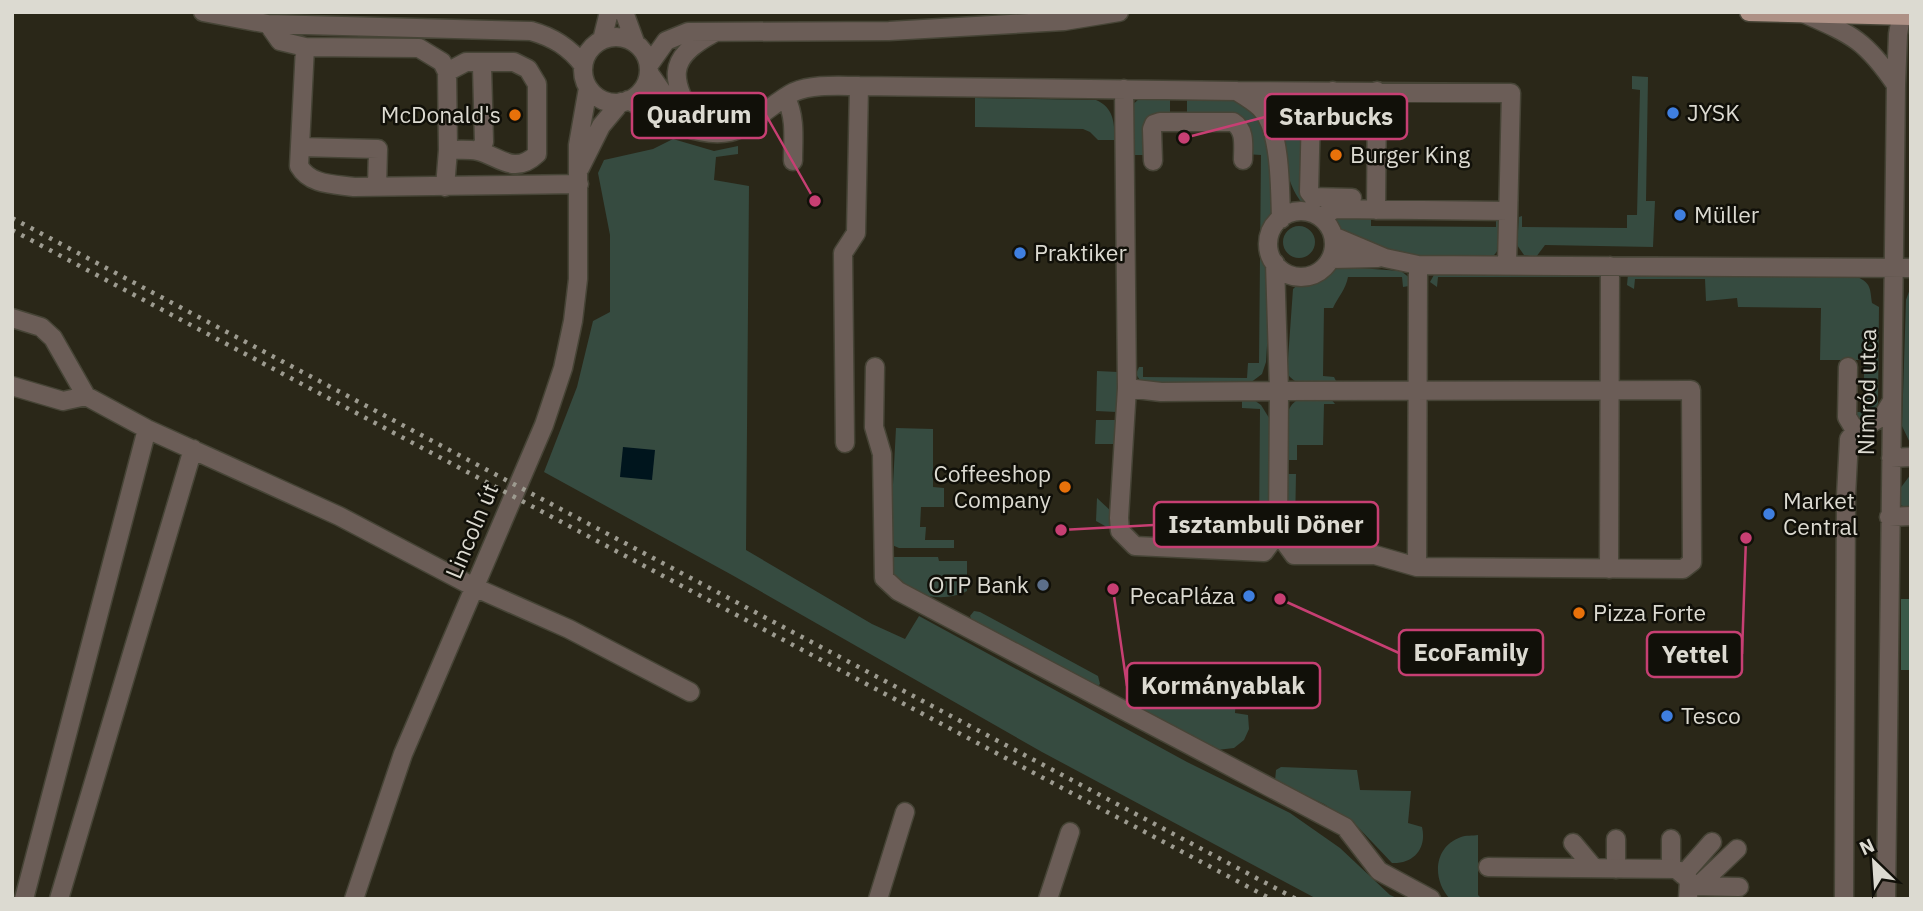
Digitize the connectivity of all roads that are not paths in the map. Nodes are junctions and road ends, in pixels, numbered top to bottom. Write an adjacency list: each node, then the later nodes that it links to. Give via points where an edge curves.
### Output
1 (203, 12): 8 (street)
2 (608, 12): 10 (street)
3 (624, 12): 11 (street)
4 (1119, 12): 9 (street, via 1063,21 889,30)
5 (1749, 12): 6 (main road)
6 (1805, 14): 7 (main road); 18 (street, via 1861,42)
7 (1904, 16): 18 (street, Nimród utca)
8 (268, 24): 12 (street, via 280,41); 15 (street, via 531,31 552,37)
9 (716, 32): 16 (street, via 676,35 661,46); 27 (street, via 684,53 678,65 676,83)
10 (602, 40): 11 (street, via 619,37); 15 (street, via 593,46)
11 (635, 42): 16 (street)
12 (305, 47): 17 (street, via 419,48 442,62); 28 (street)
13 (478, 62): 17 (street, via 466,62); 30 (street, via 482,66 484,142); 30 (street, via 514,62 528,69 537,84 537,154 522,163 504,163)
14 (1911, 62): 18 (street)
15 (583, 65): 20 (street)
16 (649, 69): 26 (street, via 638,94); 27 (street, via 670,103)
17 (447, 72): 29 (street)
18 (1896, 85): 50 (street, Nimród utca)
19 (859, 86): 21 (street); 25 (street, via 814,88); 65 (street, via 856,233 843,253)
20 (588, 88): 26 (street, via 608,102); 35 (street, Lincoln út, via 578,145)
21 (1124, 89): 22 (street); 57 (street)
22 (1237, 91): 23 (street); 34 (street, via 1264,111)
23 (1333, 91): 24 (street); 38 (street, via 1320,98 1311,112 1309,192 1313,197)
24 (1377, 91): 38 (street); 40 (street, via 1511,93)
25 (786, 98): 27 (street, via 730,132); 31 (street, via 792,110)
26 (624, 101): 27 (street); 35 (street, Lincoln út, via 600,126)
27 (699, 130)
28 (300, 147): 36 (street, via 299,166 304,175 318,182); 36 (street, via 378,149)
29 (449, 150): 30 (street); 37 (street)
30 (479, 151)
31 (793, 160)
32 (1243, 160): 33 (street, via 1243,133 1233,122 1160,122 1152,129)
33 (1153, 161)
34 (1280, 174): 39 (street); 42 (street)
35 (579, 178): 37 (street); 74 (street, Lincoln út, via 578,279 563,368 544,425)
36 (377, 187): 37 (street)
37 (446, 187)
38 (1376, 204): 40 (street); 41 (street, via 1335,209)
39 (1300, 211): 41 (street); 42 (street)
40 (1508, 211): 47 (street)
41 (1321, 217): 43 (street)
42 (1281, 219): 46 (street, via 1270,233)
43 (1333, 236): 44 (street); 45 (street)
44 (1385, 258): 45 (street); 48 (street)
45 (1331, 259): 51 (street, via 1314,274)
46 (1275, 263): 51 (street); 52 (street)
47 (1507, 264): 48 (street); 49 (street)
48 (1418, 265): 59 (street)
49 (1610, 266): 50 (street); 60 (street)
50 (1903, 268): 62 (street, Nimród utca)
51 (1293, 276): 52 (street)
52 (1278, 316): 58 (street)
53 (12, 318): 61 (street, via 41,327 53,338)
54 (875, 367): 93 (street, via 874,427 882,454 884,578 898,590 1345,827 1379,871)
55 (1848, 367): 64 (street, via 1847,417)
56 (12, 386): 61 (street, via 63,401)
57 (1127, 388): 58 (street); 71 (street, via 1119,518 1120,531 1127,540 1135,546 1264,552)
58 (1279, 391): 59 (street); 71 (street)
59 (1418, 391): 60 (street); 72 (street)
60 (1609, 391): 73 (street); 73 (street, via 1691,390 1692,562 1683,569)
61 (86, 396): 63 (street)
62 (1892, 401): 64 (street, via 1883,416); 68 (street, Nimród utca)
63 (148, 429): 66 (street); 88 (street)
64 (1856, 434): 94 (street, via 1846,496)
65 (845, 443)
66 (193, 449): 74 (street, via 339,516); 89 (street)
67 (1911, 457): 68 (street)
68 (1891, 458): 70 (street, Nimród utca)
69 (1911, 516): 70 (street)
70 (1889, 517): 95 (street, Nimród utca)
71 (1278, 533): 72 (street, via 1294,555 1375,555)
72 (1417, 567): 73 (street)
73 (1609, 569)
74 (474, 587): 75 (street, via 569,629); 90 (street, Lincoln út, via 403,754)
75 (690, 692)
76 (905, 812): 91 (street)
77 (1070, 832): 92 (street)
78 (1616, 839): 85 (street)
79 (1671, 839): 86 (street)
80 (1712, 842): 86 (street)
81 (1573, 843): 84 (street)
82 (1737, 849): 86 (street)
83 (1488, 867): 84 (street)
84 (1594, 868): 85 (street)
85 (1616, 869): 86 (street)
86 (1685, 883): 87 (street)
87 (1739, 887)
88 (24, 899)
89 (59, 899)
90 (354, 899)
91 (878, 899)
92 (1048, 899)
93 (1431, 899)
94 (1844, 899)
95 (1886, 899)

